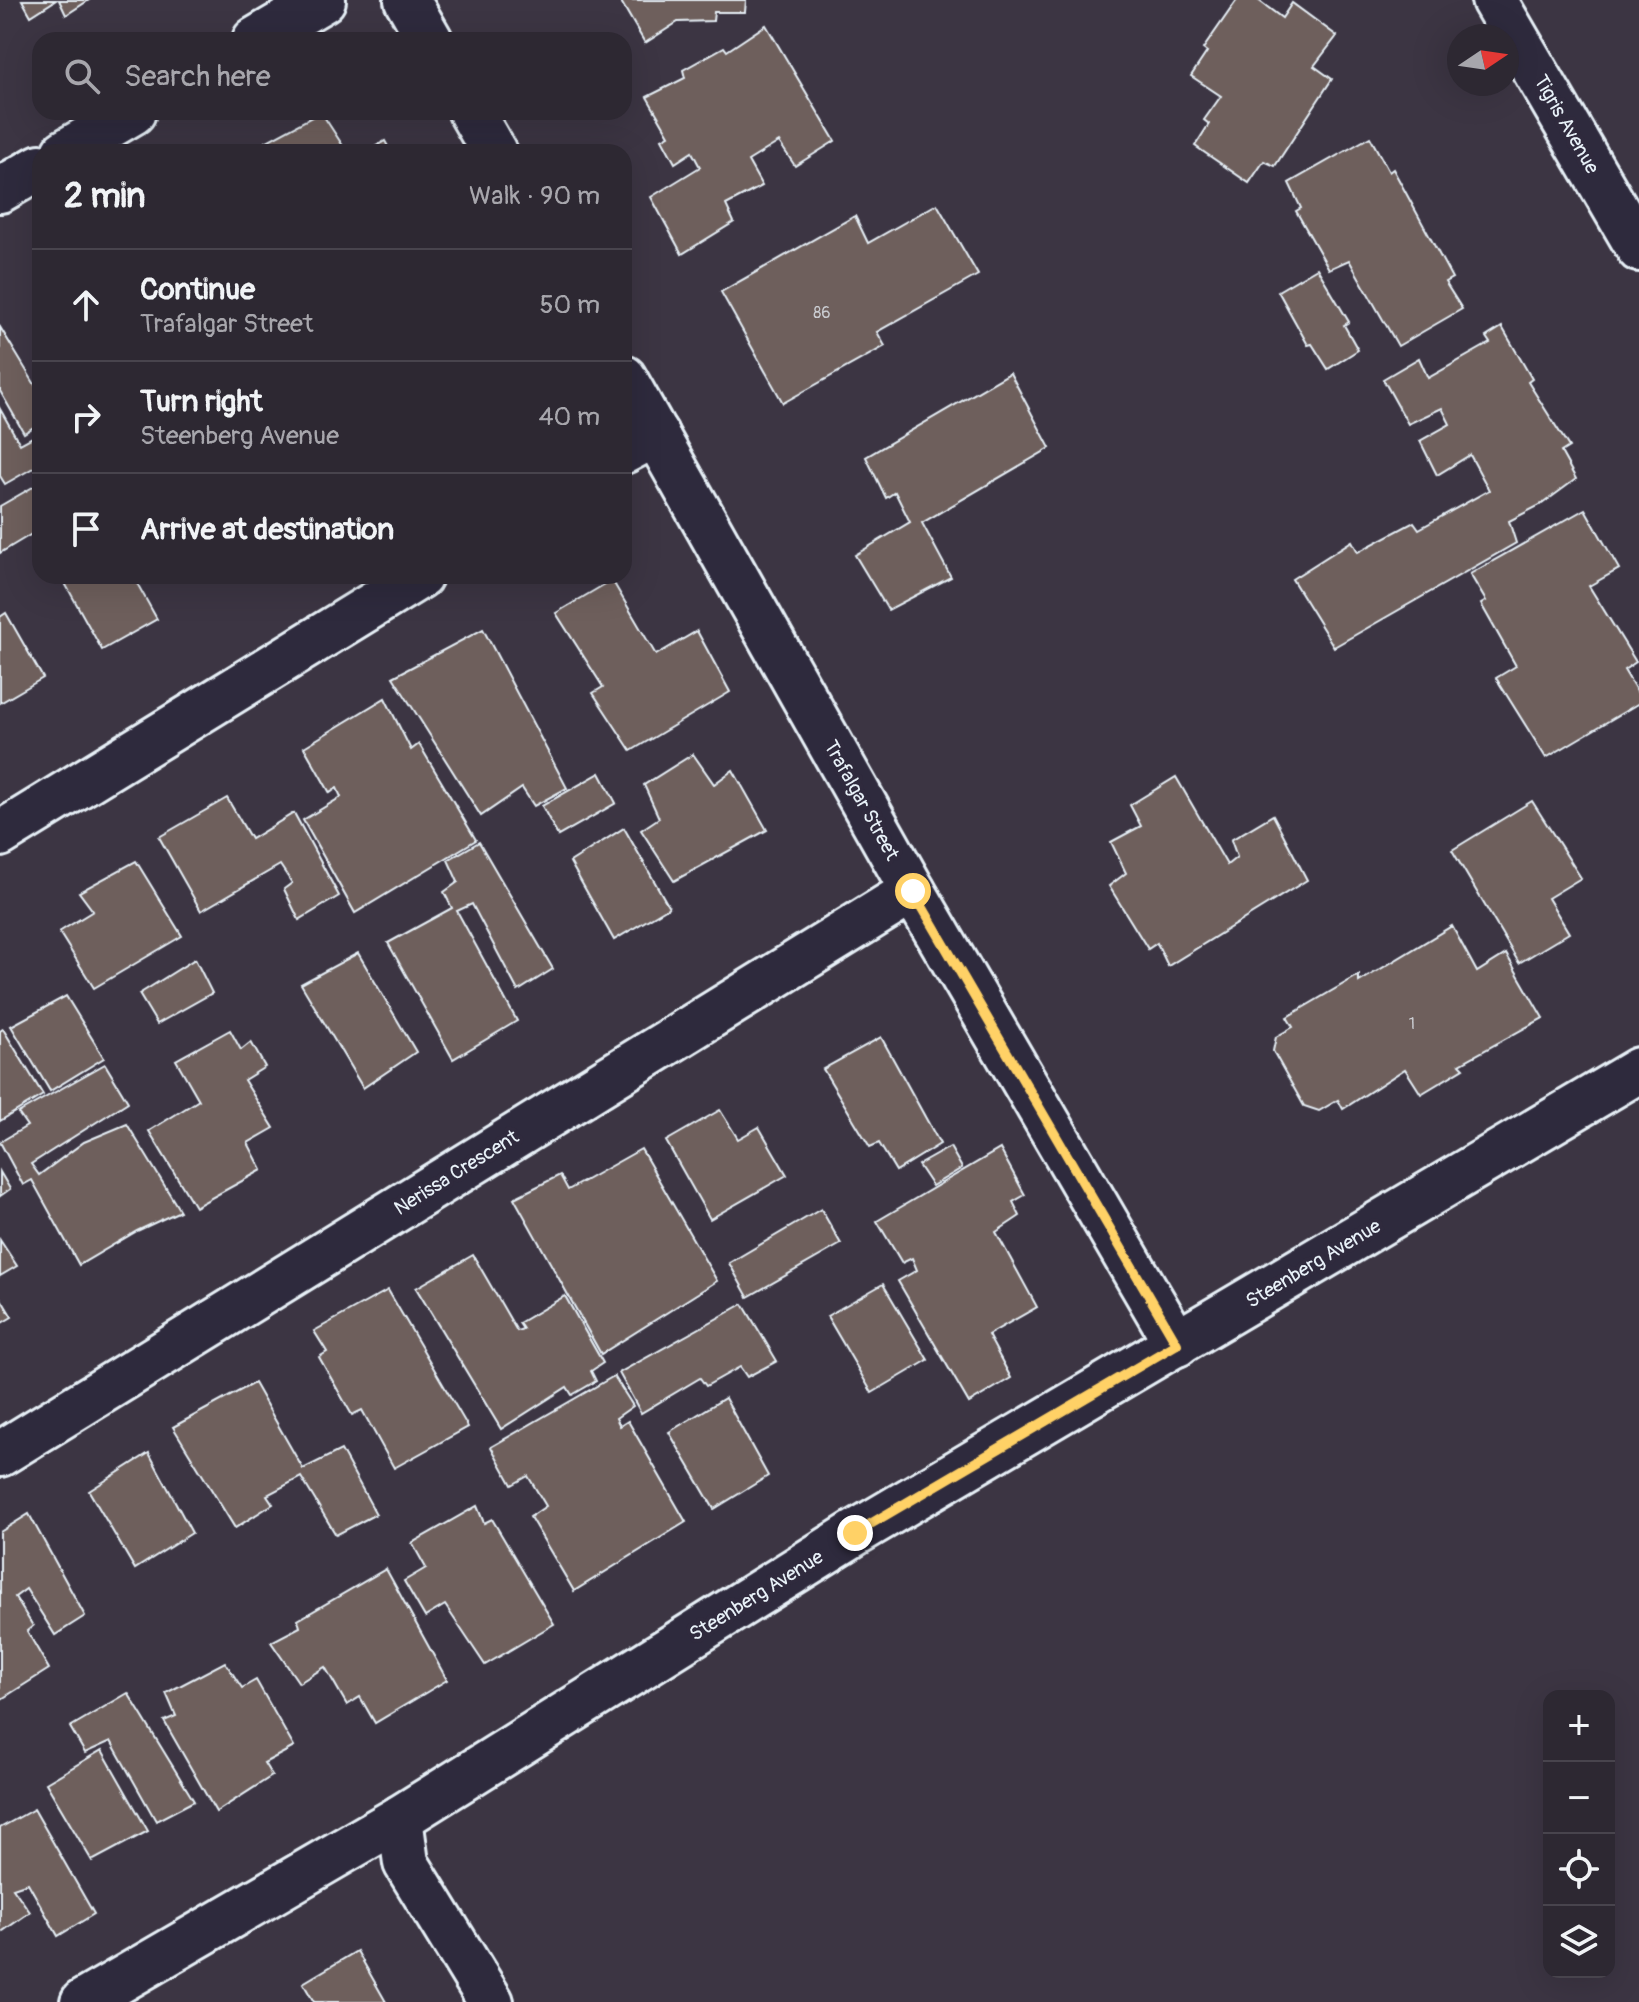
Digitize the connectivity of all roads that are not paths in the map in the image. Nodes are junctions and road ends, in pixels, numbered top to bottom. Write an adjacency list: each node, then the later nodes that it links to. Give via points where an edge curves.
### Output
1 (323, 0): 4 (street)
2 (407, 0): 5 (street)
3 (1494, 0): 12 (street, Tigris Avenue)
4 (269, 32)
5 (425, 32)
6 (119, 120): 8 (street)
7 (476, 120): 9 (street)
8 (79, 144)
9 (489, 144)
10 (32, 172): 11 (street)
11 (0, 190)
12 (1639, 249)
13 (632, 410): 14 (street, Trafalgar Street)
14 (640, 442): 17 (street, Trafalgar Street)
15 (407, 584): 16 (street)
16 (0, 834)
17 (913, 891): 19 (street, Trafalgar Street); 20 (street, Nerissa Crescent)
18 (1639, 1070): 19 (street, Steenberg Avenue)
19 (1177, 1344): 21 (street, Steenberg Avenue, via 855,1533)
20 (0, 1454)
21 (400, 1818): 22 (street, Steenberg Avenue); 23 (street, via 406,1863)
22 (83, 2002)
23 (491, 2002)

